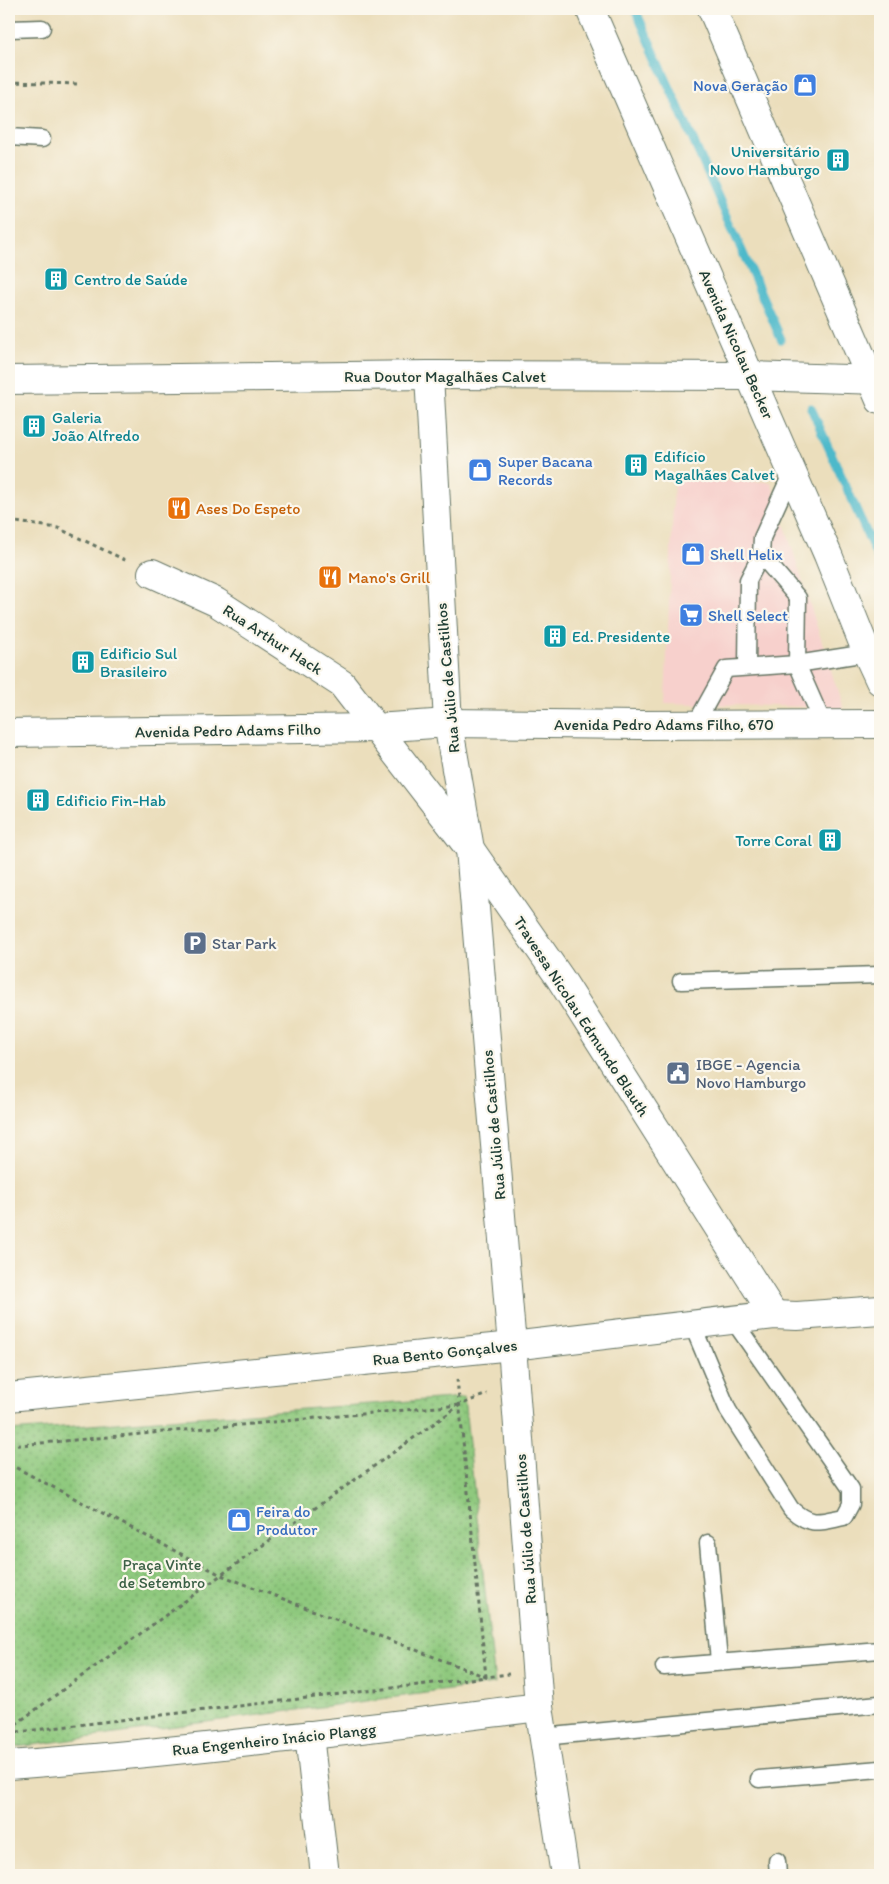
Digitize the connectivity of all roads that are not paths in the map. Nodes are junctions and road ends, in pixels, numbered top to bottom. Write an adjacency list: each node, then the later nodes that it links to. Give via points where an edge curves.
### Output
1 (590, 9): 8 (street, Avenida Nicolau Becker)
2 (712, 9): 10 (street)
3 (42, 28): 4 (lane)
4 (9, 29)
5 (9, 137): 6 (lane)
6 (42, 138)
7 (429, 375): 8 (street, Rua Doutor Magalhães Calvet); 9 (street, Rua Doutor Magalhães Calvet); 18 (street, Rua Júlio de Castilhos)
8 (751, 376): 10 (street, Rua Doutor Magalhães Calvet); 11 (street, Avenida Nicolau Becker)
9 (9, 380)
10 (878, 386)
11 (792, 472): 12 (lane, via 762,538); 14 (street, Avenida Nicolau Becker)
12 (761, 555): 15 (lane, via 798,598); 16 (lane, via 748,580)
13 (152, 573): 22 (street, Rua Arthur Hack, via 216,602 342,684)
14 (867, 653): 15 (lane); 17 (street, Avenida Nicolau Becker)
15 (797, 664): 16 (lane); 19 (lane)
16 (746, 667): 21 (lane, via 726,669)
17 (880, 681)
18 (448, 723): 21 (street, Avenida Pedro Adams Filho, 670); 22 (street, Avenida Pedro Adams Filho); 24 (street, Rua Júlio de Castilhos)
19 (823, 723): 20 (street, Avenida Pedro Adams Filho, 670); 21 (street, Avenida Pedro Adams Filho, 670)
20 (880, 724)
21 (695, 725)
22 (376, 728): 23 (street, Avenida Pedro Adams Filho); 24 (street, Travessa Nicolau Edmundo Blauth)
23 (9, 733)
24 (470, 849): 28 (street, Travessa Nicolau Edmundo Blauth, via 560,978); 31 (street, Rua Júlio de Castilhos)
25 (880, 975): 26 (lane)
26 (681, 981)
27 (880, 1310): 28 (street, Rua Bento Gonçalves)
28 (774, 1315): 29 (street, Rua Bento Gonçalves)
29 (734, 1320): 30 (street, Rua Bento Gonçalves); 30 (lane, via 850,1489 851,1504 844,1517 818,1522 803,1519 791,1509 728,1410)
30 (692, 1324): 31 (street, Rua Bento Gonçalves)
31 (512, 1346): 32 (street, Rua Bento Gonçalves); 38 (street, Rua Júlio de Castilhos)
32 (9, 1397)
33 (708, 1543): 35 (lane)
34 (880, 1650): 35 (lane)
35 (719, 1661): 36 (lane)
36 (664, 1667)
37 (879, 1704): 40 (lane)
38 (539, 1708): 39 (street, Rua Engenheiro Inácio Plangg); 40 (street, Rua Júlio de Castilhos)
39 (309, 1735): 41 (street, Rua Engenheiro Inácio Plangg); 44 (street)
40 (543, 1737): 45 (street, Rua Júlio de Castilhos)
41 (9, 1765)
42 (880, 1769): 43 (lane)
43 (759, 1779)
44 (325, 1875)
45 (564, 1875)

